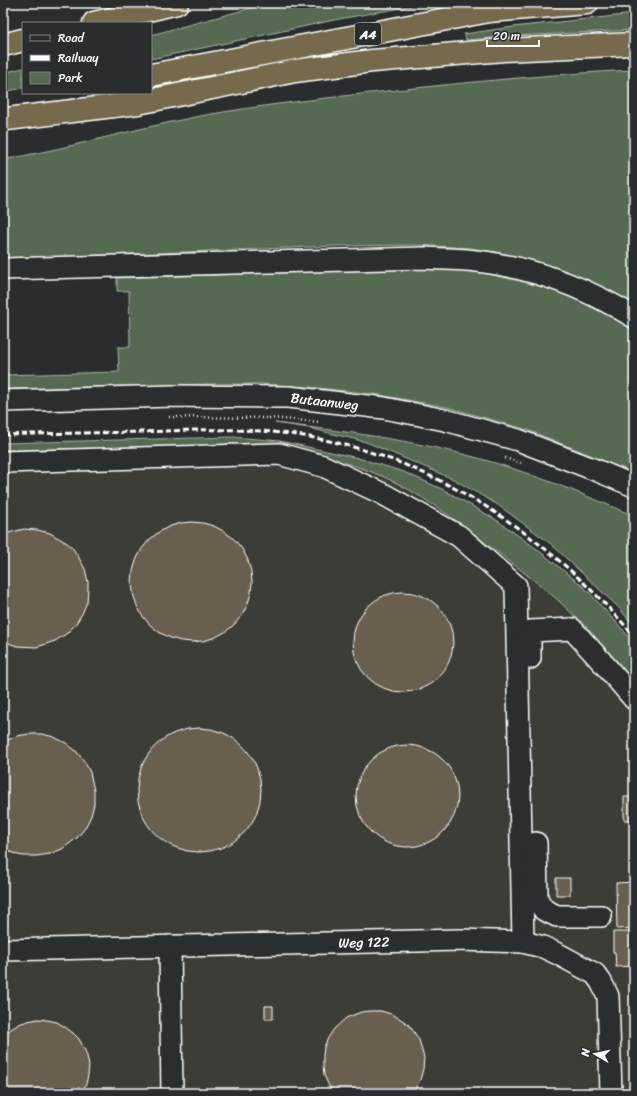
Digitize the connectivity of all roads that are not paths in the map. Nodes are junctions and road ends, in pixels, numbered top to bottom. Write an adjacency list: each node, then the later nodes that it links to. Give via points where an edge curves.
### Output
1 (177, 3): 3 (highway)
2 (587, 3): 7 (highway, A4, via 489,11)
3 (98, 22)
4 (22, 40): 6 (highway)
5 (634, 44): 9 (highway, A4, via 504,50 365,62 295,71 138,102)
6 (3, 45)
7 (152, 75)
8 (87, 94): 9 (highway, A4)
9 (5, 120)
10 (3, 269): 11 (street, via 424,258 467,260 514,267 549,277 589,292)
11 (634, 317)
12 (3, 401): 14 (street, Butaanweg, via 172,396 288,397 377,407 445,420 518,440)
13 (3, 462): 17 (street, via 279,454 323,466 383,494 459,536 516,586)
14 (634, 486)
15 (634, 699): 16 (street, via 572,629 530,631 537,899 544,910 558,916)
16 (601, 916)
17 (523, 942): 18 (street, Weg 122, via 461,940); 21 (street, Weg 122, via 560,955 595,974 601,982 608,996)
18 (170, 946): 19 (street, Weg 122); 20 (street)
19 (3, 950)
20 (172, 1093)
21 (611, 1093)

